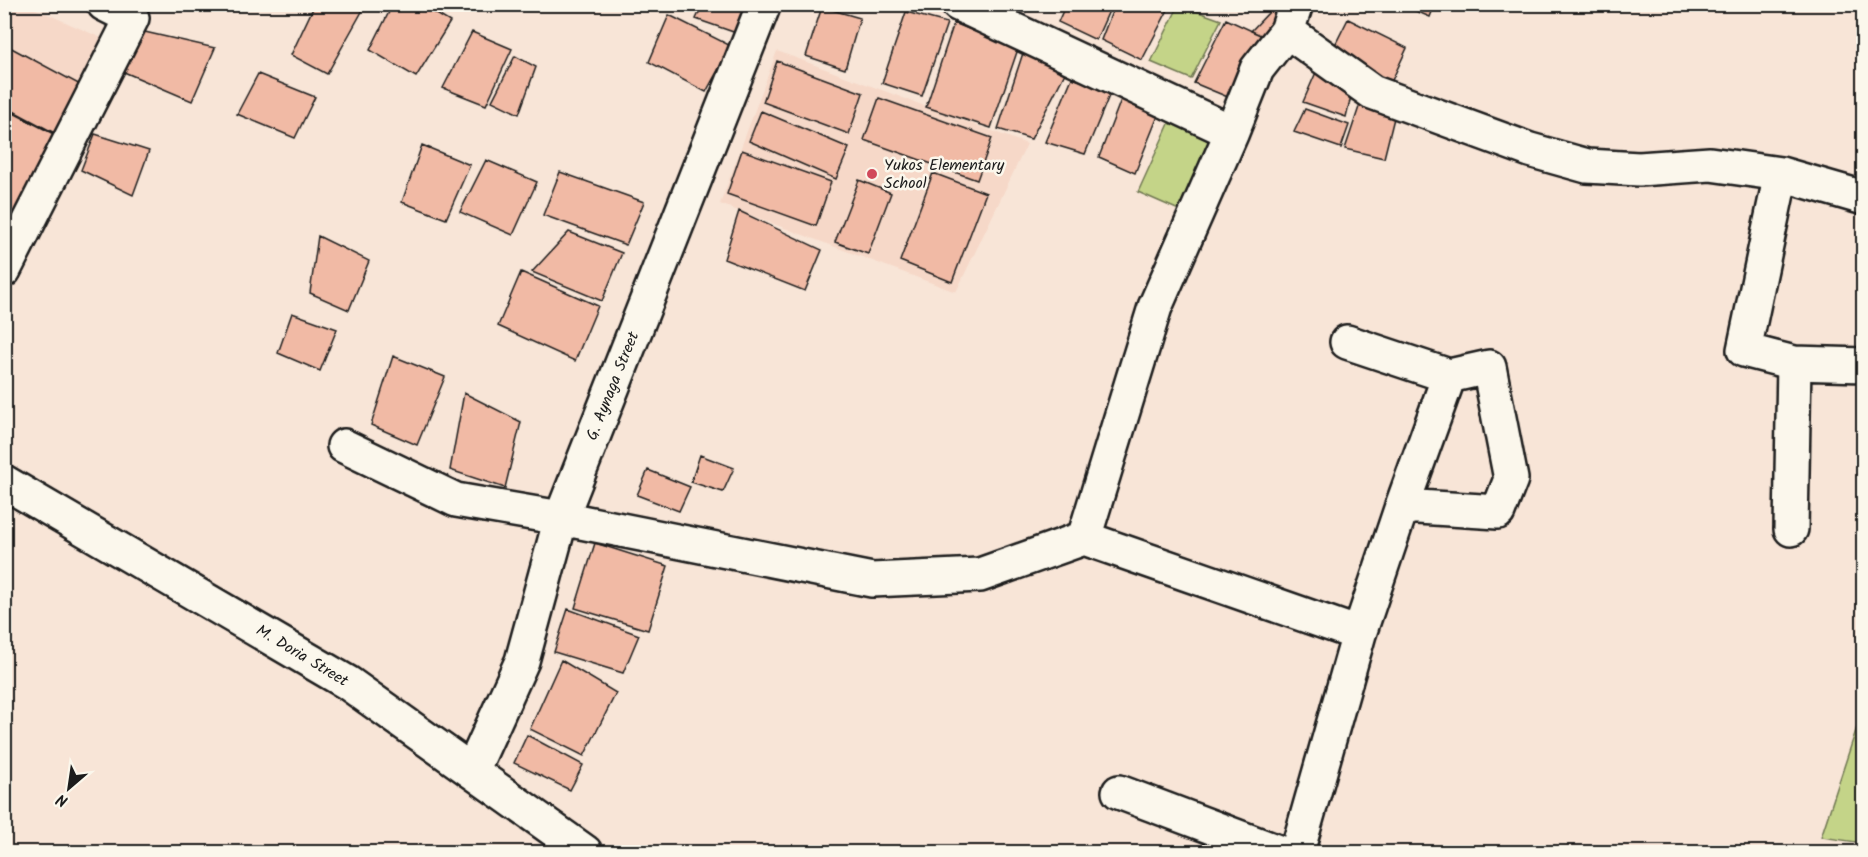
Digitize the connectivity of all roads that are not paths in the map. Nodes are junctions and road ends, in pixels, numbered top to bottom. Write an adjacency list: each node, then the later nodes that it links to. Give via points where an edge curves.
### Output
1 (104, 4): 8 (street, via 132,18)
2 (764, 4): 16 (street, G. Aynaga Street)
3 (958, 4): 5 (street)
4 (1292, 18): 5 (street, via 1257,69); 6 (street, via 1372,92 1530,150 1587,166 1638,169 1710,164)
5 (1232, 132): 18 (street, via 1155,307)
6 (1781, 174): 7 (street); 10 (street, via 1744,350)
7 (1863, 198)
8 (4, 270)
9 (1347, 342): 12 (street)
10 (1794, 363): 11 (street); 17 (street)
11 (1863, 366)
12 (1449, 376): 15 (street); 15 (street, via 1489,367 1512,479 1498,512)
13 (344, 446): 16 (street, via 456,500)
14 (4, 482): 20 (street, M. Doria Street, via 348,683)
15 (1402, 506): 19 (street)
16 (561, 518): 18 (street, via 872,580 980,575); 20 (street, G. Aynaga Street, via 522,661)
17 (1791, 529)
18 (1084, 538): 19 (street)
19 (1359, 634): 24 (street)
20 (472, 771): 22 (street, M. Doria Street)
21 (1119, 792): 23 (street)
22 (585, 852)
23 (1278, 852)
24 (1297, 852)

